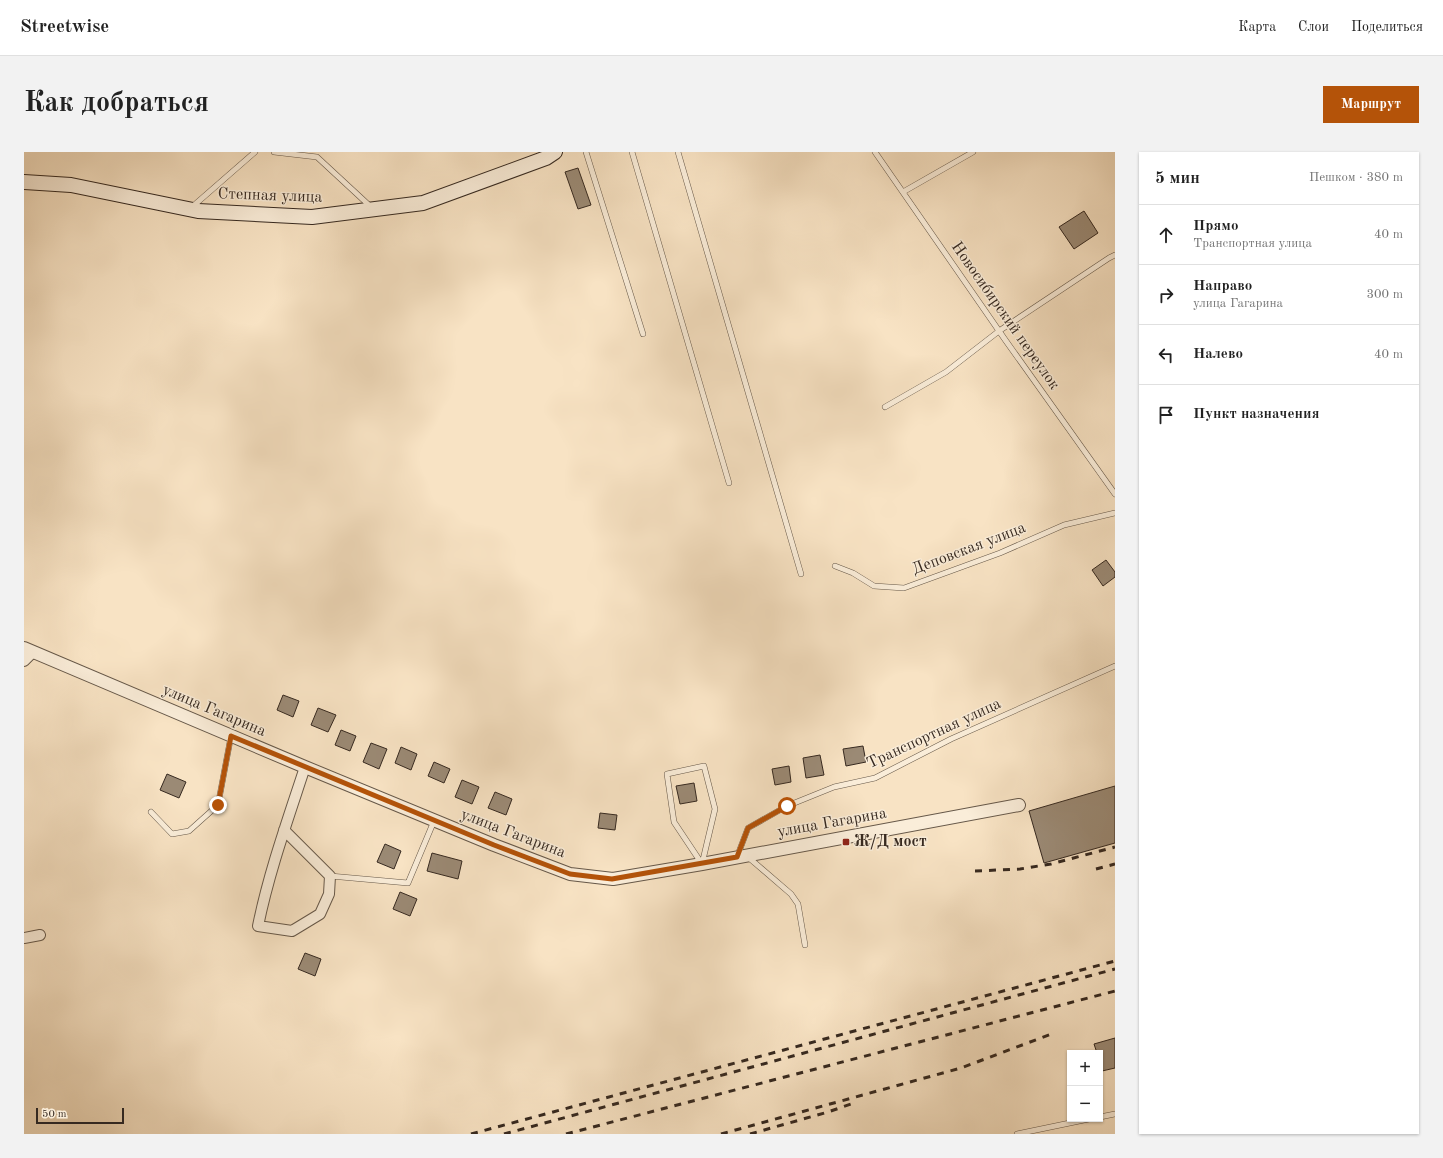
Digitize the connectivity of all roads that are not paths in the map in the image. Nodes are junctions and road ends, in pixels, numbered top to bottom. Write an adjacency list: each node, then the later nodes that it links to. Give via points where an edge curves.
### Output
1 (255, 152): 11 (lane)
2 (274, 152): 12 (lane, via 317,157)
3 (555, 152): 12 (main road, Степная улица, via 546,158 423,203)
4 (586, 152): 15 (lane)
5 (632, 152): 17 (lane)
6 (678, 152): 21 (lane)
7 (875, 152): 10 (lane, Новосибирский переулок)
8 (973, 152): 10 (lane)
9 (24, 182): 11 (main road, Степная улица, via 71,185)
10 (903, 192): 14 (lane, Новосибирский переулок)
11 (190, 209): 12 (main road, Степная улица, via 312,217)
12 (373, 209)
13 (1115, 255): 14 (lane)
14 (999, 331): 16 (lane, via 946,372); 18 (lane, Новосибирский переулок)
15 (643, 334)
16 (885, 407)
17 (729, 483)
18 (1115, 494)
19 (1115, 512): 20 (lane, Деповская улица, via 1064,525 1000,553 904,588 874,586)
20 (835, 566)
21 (801, 574)
22 (28, 650): 23 (street); 25 (street, улица Гагарина)
23 (24, 661)
24 (1115, 666): 31 (lane, Транспортная улица, via 958,736 875,778 834,786 787,806 748,828)
25 (231, 736): 26 (street, улица Гагарина); 28 (lane, via 218,805 188,831 172,834)
26 (305, 767): 29 (street, улица Гагарина); 30 (street)
27 (1019, 805): 31 (street, улица Гагарина)
28 (151, 812)
29 (434, 820): 32 (street, улица Гагарина, via 570,874 612,879); 33 (lane, via 408,883)
30 (284, 830): 33 (street); 33 (street, via 258,926 292,931 320,914 329,894)
31 (741, 856): 32 (street, улица Гагарина); 36 (lane, via 791,894 798,904)
32 (702, 864): 32 (lane, via 715,809 704,766 667,774 674,822)
33 (330, 876)
34 (40, 935): 35 (street)
35 (24, 938)
36 (805, 945)
37 (1115, 1114): 38 (lane)
38 (1103, 1116)
39 (1075, 1122): 40 (lane)
40 (1017, 1134)

